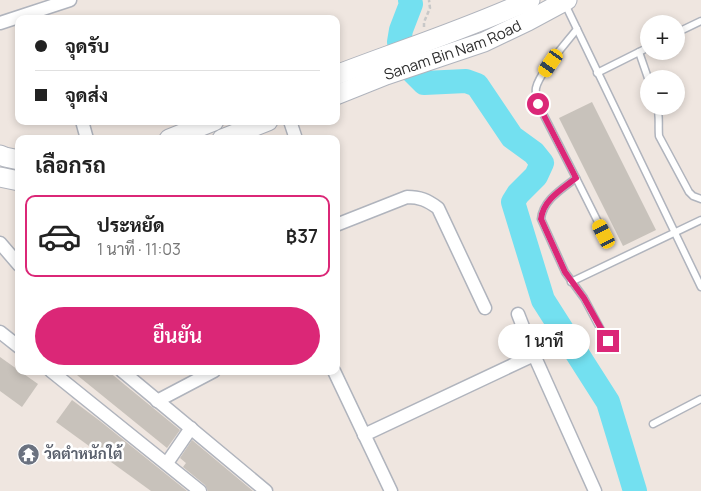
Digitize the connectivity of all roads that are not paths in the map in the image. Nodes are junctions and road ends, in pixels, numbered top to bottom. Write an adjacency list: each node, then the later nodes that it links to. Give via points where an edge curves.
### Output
1 (70, 0): 4 (street)
2 (530, 0): 11 (main road, Sanam Bin Nam Road, via 418,44)
3 (565, 1): 8 (lane); 11 (main road, Sanam Bin Nam Road, via 484,42 420,64)
4 (24, 15)
5 (15, 18): 7 (street)
6 (701, 21): 9 (lane)
7 (0, 23)
8 (577, 29): 13 (lane); 24 (lane, via 536,87 538,104)
9 (685, 29)
10 (639, 52): 12 (lane); 13 (lane)
11 (383, 67): 14 (main road, Sanam Bin Nam Road); 15 (main road, Sanam Bin Nam Road)
12 (645, 70)
13 (597, 73): 29 (lane)
14 (340, 74)
15 (340, 93)
16 (659, 115): 26 (lane, via 659,136 689,192)
17 (204, 125): 19 (main road)
18 (258, 125): 20 (main road)
19 (178, 135)
20 (232, 135)
21 (0, 155): 22 (main road)
22 (15, 159)
23 (0, 177): 25 (main road)
24 (576, 178): 30 (lane); 33 (lane, via 554,196 541,219)
25 (15, 180)
26 (701, 199)
27 (701, 220): 29 (lane)
28 (340, 223): 35 (street, via 407,197 430,202 438,208)
29 (675, 233): 33 (lane); 34 (lane)
30 (604, 234)
31 (0, 243): 32 (street)
32 (15, 260)
33 (572, 282): 38 (lane)
34 (701, 287)
35 (485, 308)
36 (518, 314): 40 (street)
37 (0, 332): 39 (street)
38 (608, 341)
39 (15, 344)
40 (534, 355): 49 (street); 54 (street)
41 (58, 375): 50 (street)
42 (127, 375): 46 (street)
43 (205, 375): 46 (street)
44 (336, 375): 49 (street)
45 (701, 399): 47 (lane)
46 (158, 401): 48 (street)
47 (653, 424)
48 (191, 428): 50 (street); 52 (street)
49 (364, 435): 53 (street)
50 (167, 463): 51 (street)
51 (200, 491)
52 (266, 491)
53 (391, 491)
54 (595, 491)

